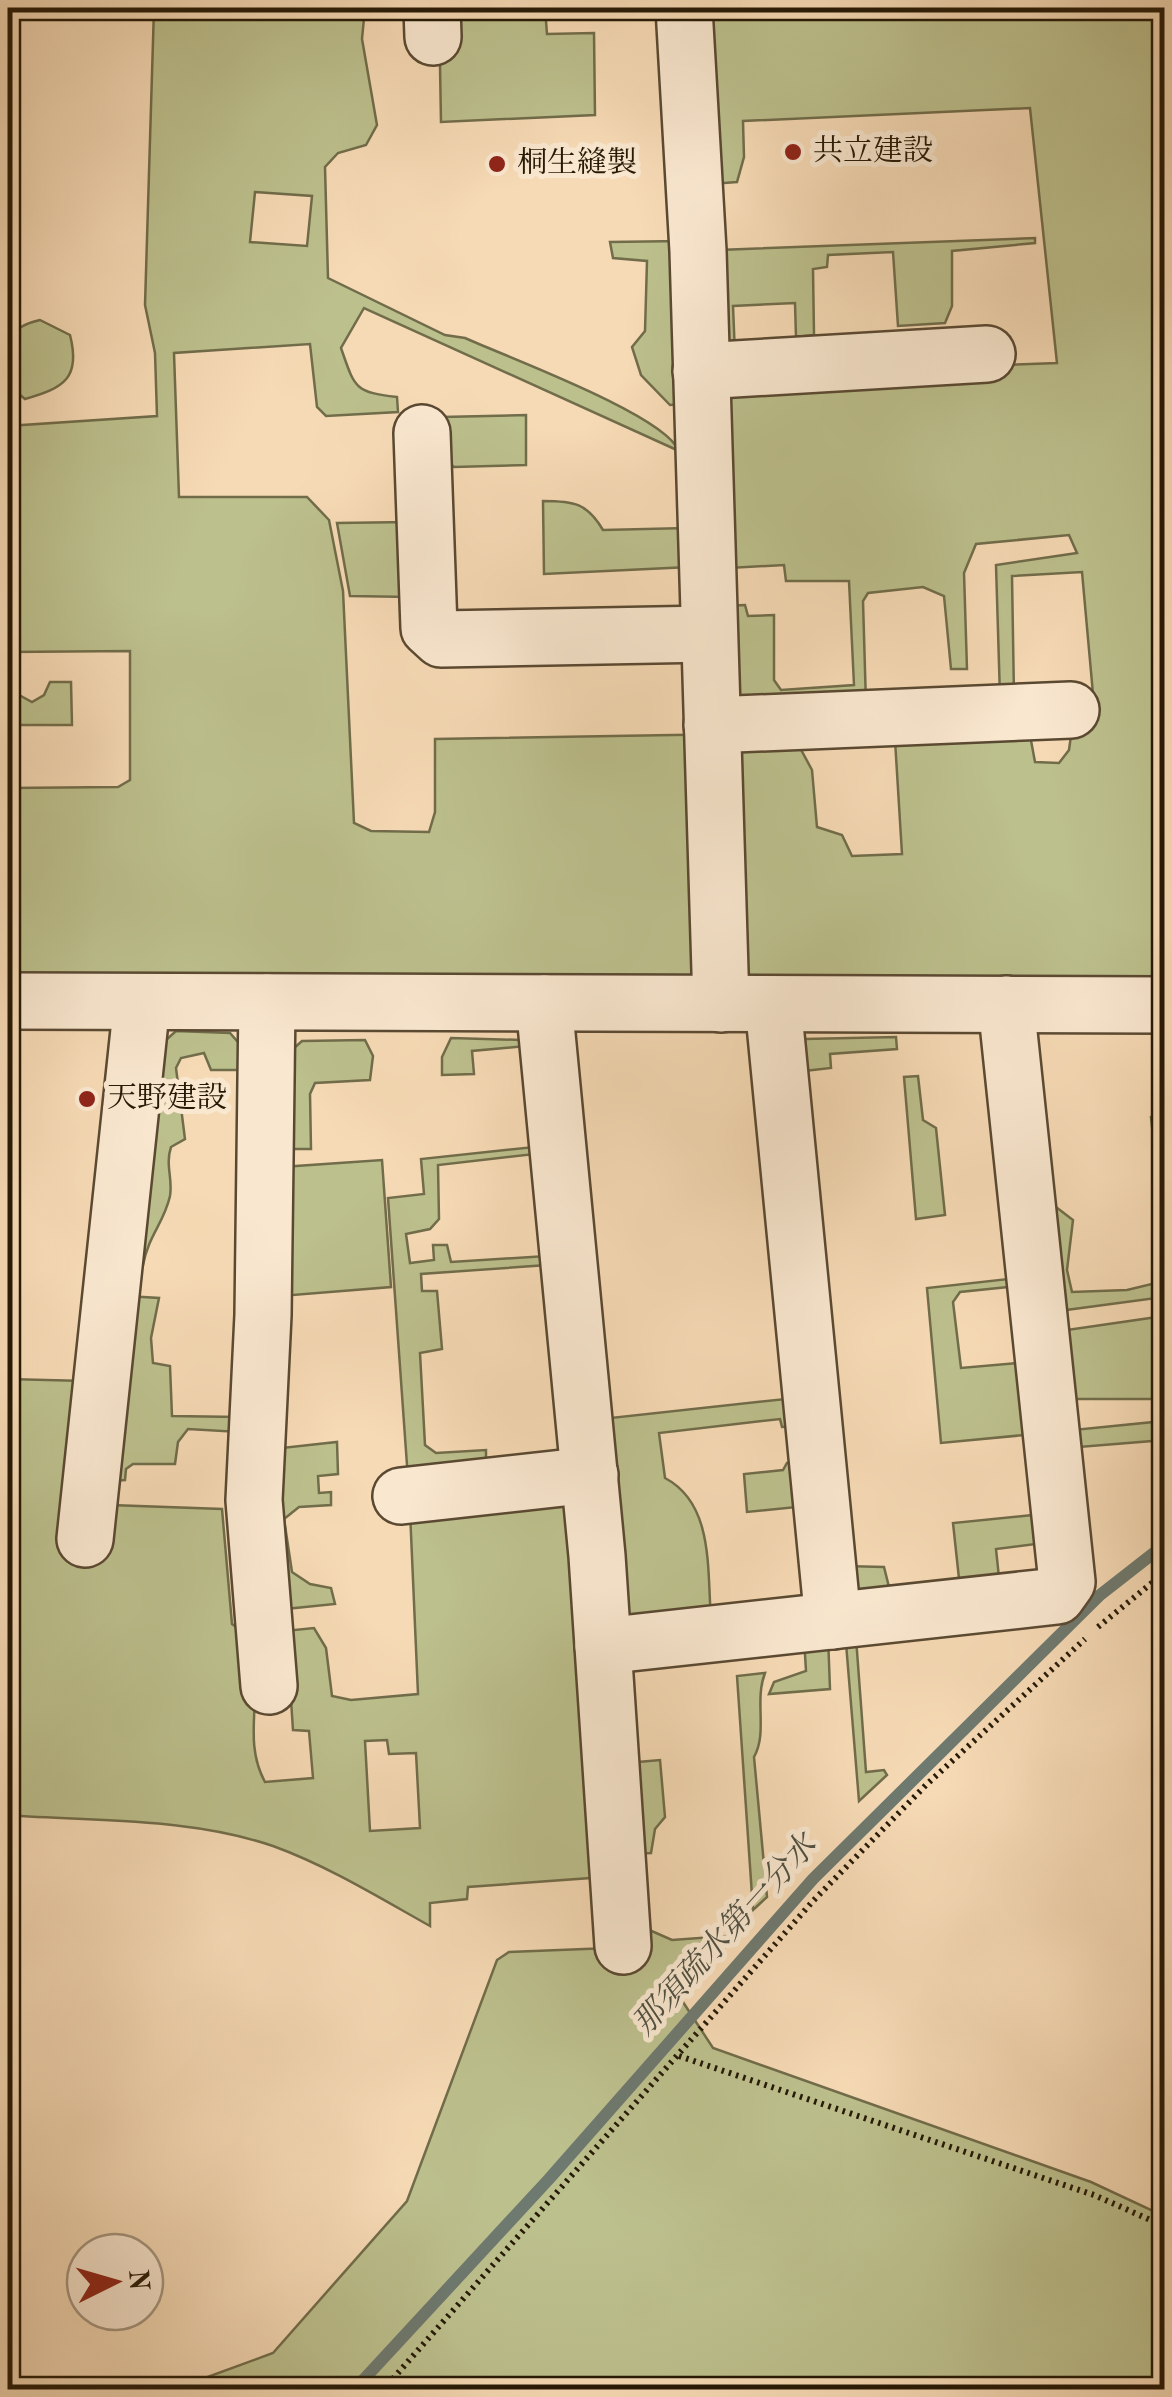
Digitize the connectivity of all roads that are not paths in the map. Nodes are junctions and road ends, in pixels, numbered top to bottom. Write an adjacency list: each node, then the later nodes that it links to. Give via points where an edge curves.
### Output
1 (684, 8): 3 (street)
2 (987, 354): 3 (street)
3 (701, 371): 5 (street)
4 (422, 433): 5 (street, via 429,628 441,639)
5 (710, 634): 7 (street)
6 (1071, 710): 7 (street)
7 (712, 725): 12 (street)
8 (8, 1001): 9 (street)
9 (142, 1002): 10 (street); 17 (street)
10 (267, 1002): 11 (street); 20 (street, via 254,1500)
11 (544, 1003): 12 (street); 15 (street)
12 (747, 1004): 13 (street); 18 (street)
13 (1006, 1004): 14 (street); 18 (street, via 1066,1582 1057,1596)
14 (1164, 1005)
15 (590, 1476): 16 (street); 19 (street)
16 (401, 1496)
17 (84, 1539)
18 (833, 1621): 19 (street)
19 (603, 1646): 21 (street)
20 (268, 1686)
21 (623, 1946)

